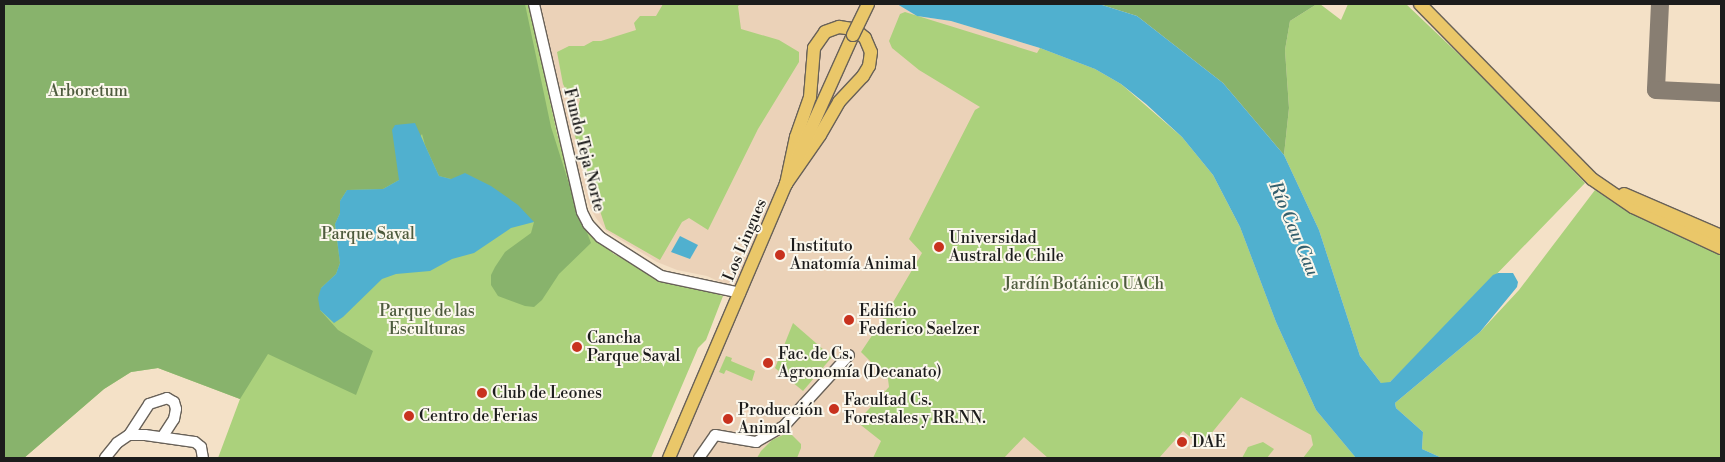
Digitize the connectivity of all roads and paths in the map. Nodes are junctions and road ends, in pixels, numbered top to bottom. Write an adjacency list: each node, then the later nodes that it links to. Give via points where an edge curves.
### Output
1 (534, 4): 8 (street, Fundo Teja Norte, via 582,212 588,224 600,236 661,276)
2 (868, 4): 5 (main road, Los Lingues, bridge)
3 (1420, 4): 4 (main road)
4 (1597, 182): 6 (main road); 7 (main road, via 1633,207)
5 (786, 184): 5 (main road, via 839,102 869,66 870,47 854,29 834,28 821,35 816,44 810,97 796,137); 8 (main road, Los Lingues)
6 (1721, 236)
7 (1721, 248)
8 (740, 293): 14 (main road, Los Lingues)
9 (849, 355): 15 (street, via 784,426 756,442 715,435)
10 (128, 435): 11 (street); 11 (street, via 150,404 167,398 174,402 176,409 174,419); 12 (street, via 117,443)
11 (163, 436): 13 (street, via 194,442 201,447)
12 (108, 457)
13 (203, 458)
14 (669, 458)
15 (699, 458)

